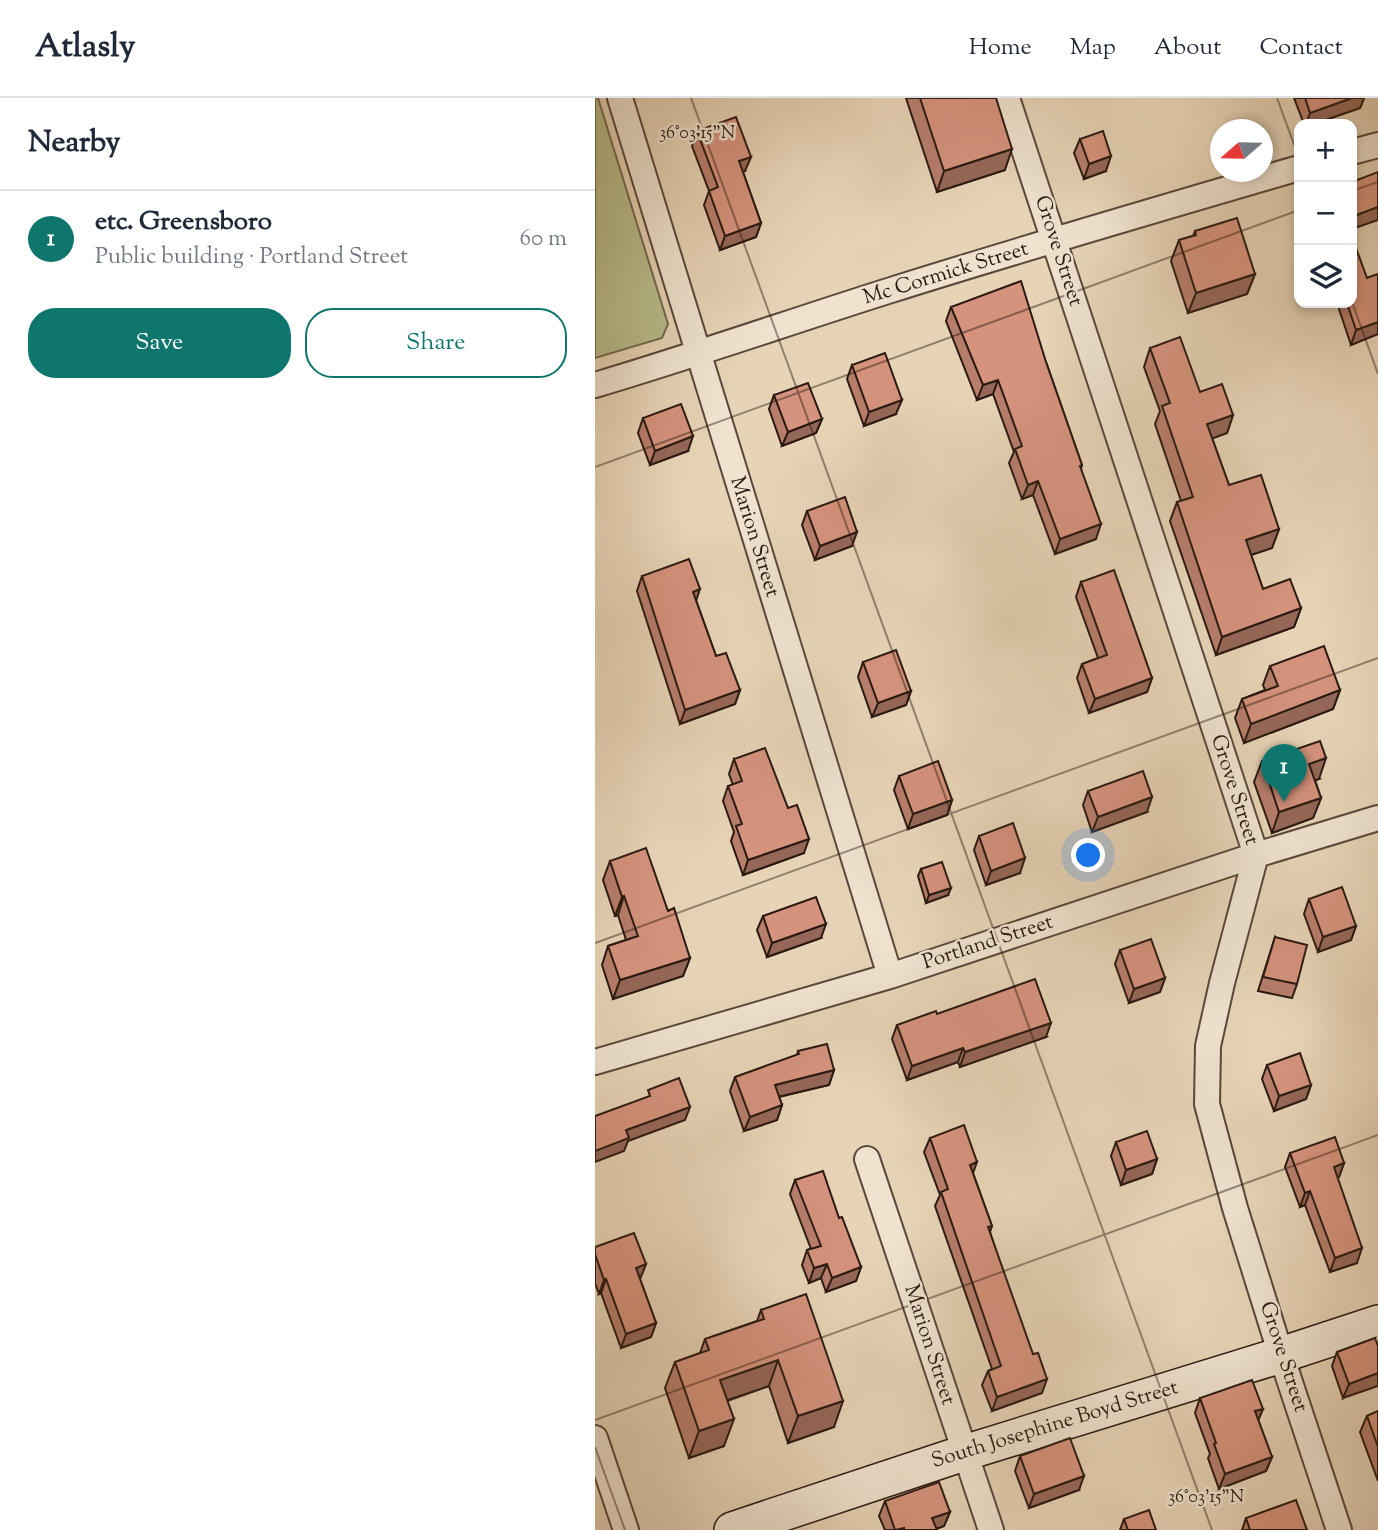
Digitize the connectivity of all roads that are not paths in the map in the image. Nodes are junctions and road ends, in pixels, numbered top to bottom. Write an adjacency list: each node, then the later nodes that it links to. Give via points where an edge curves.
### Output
1 (619, 98): 7 (street, Marion Street)
2 (1007, 98): 6 (street, Grove Street)
3 (1378, 145): 4 (street)
4 (1357, 151)
5 (1294, 169): 6 (street, Mc Cormick Street)
6 (1054, 240): 7 (street, Mc Cormick Street); 10 (street, Grove Street)
7 (698, 355): 8 (street, Mc Cormick Street); 11 (street, Marion Street)
8 (595, 385)
9 (1378, 818): 10 (street, Portland Street)
10 (1256, 855): 11 (street, Portland Street); 15 (street, Grove Street, via 1208,1046 1207,1104)
11 (890, 976): 12 (street, Portland Street)
12 (595, 1062)
13 (867, 1159): 17 (street, Marion Street)
14 (1378, 1323): 15 (main road, South Josephine Boyd Street)
15 (1281, 1355): 17 (main road, South Josephine Boyd Street); 21 (street, Grove Street)
16 (595, 1438): 18 (street)
17 (964, 1453): 19 (main road, South Josephine Boyd Street); 20 (street, Marion Street)
18 (626, 1530)
19 (732, 1530)
20 (991, 1530)
21 (1339, 1530)

